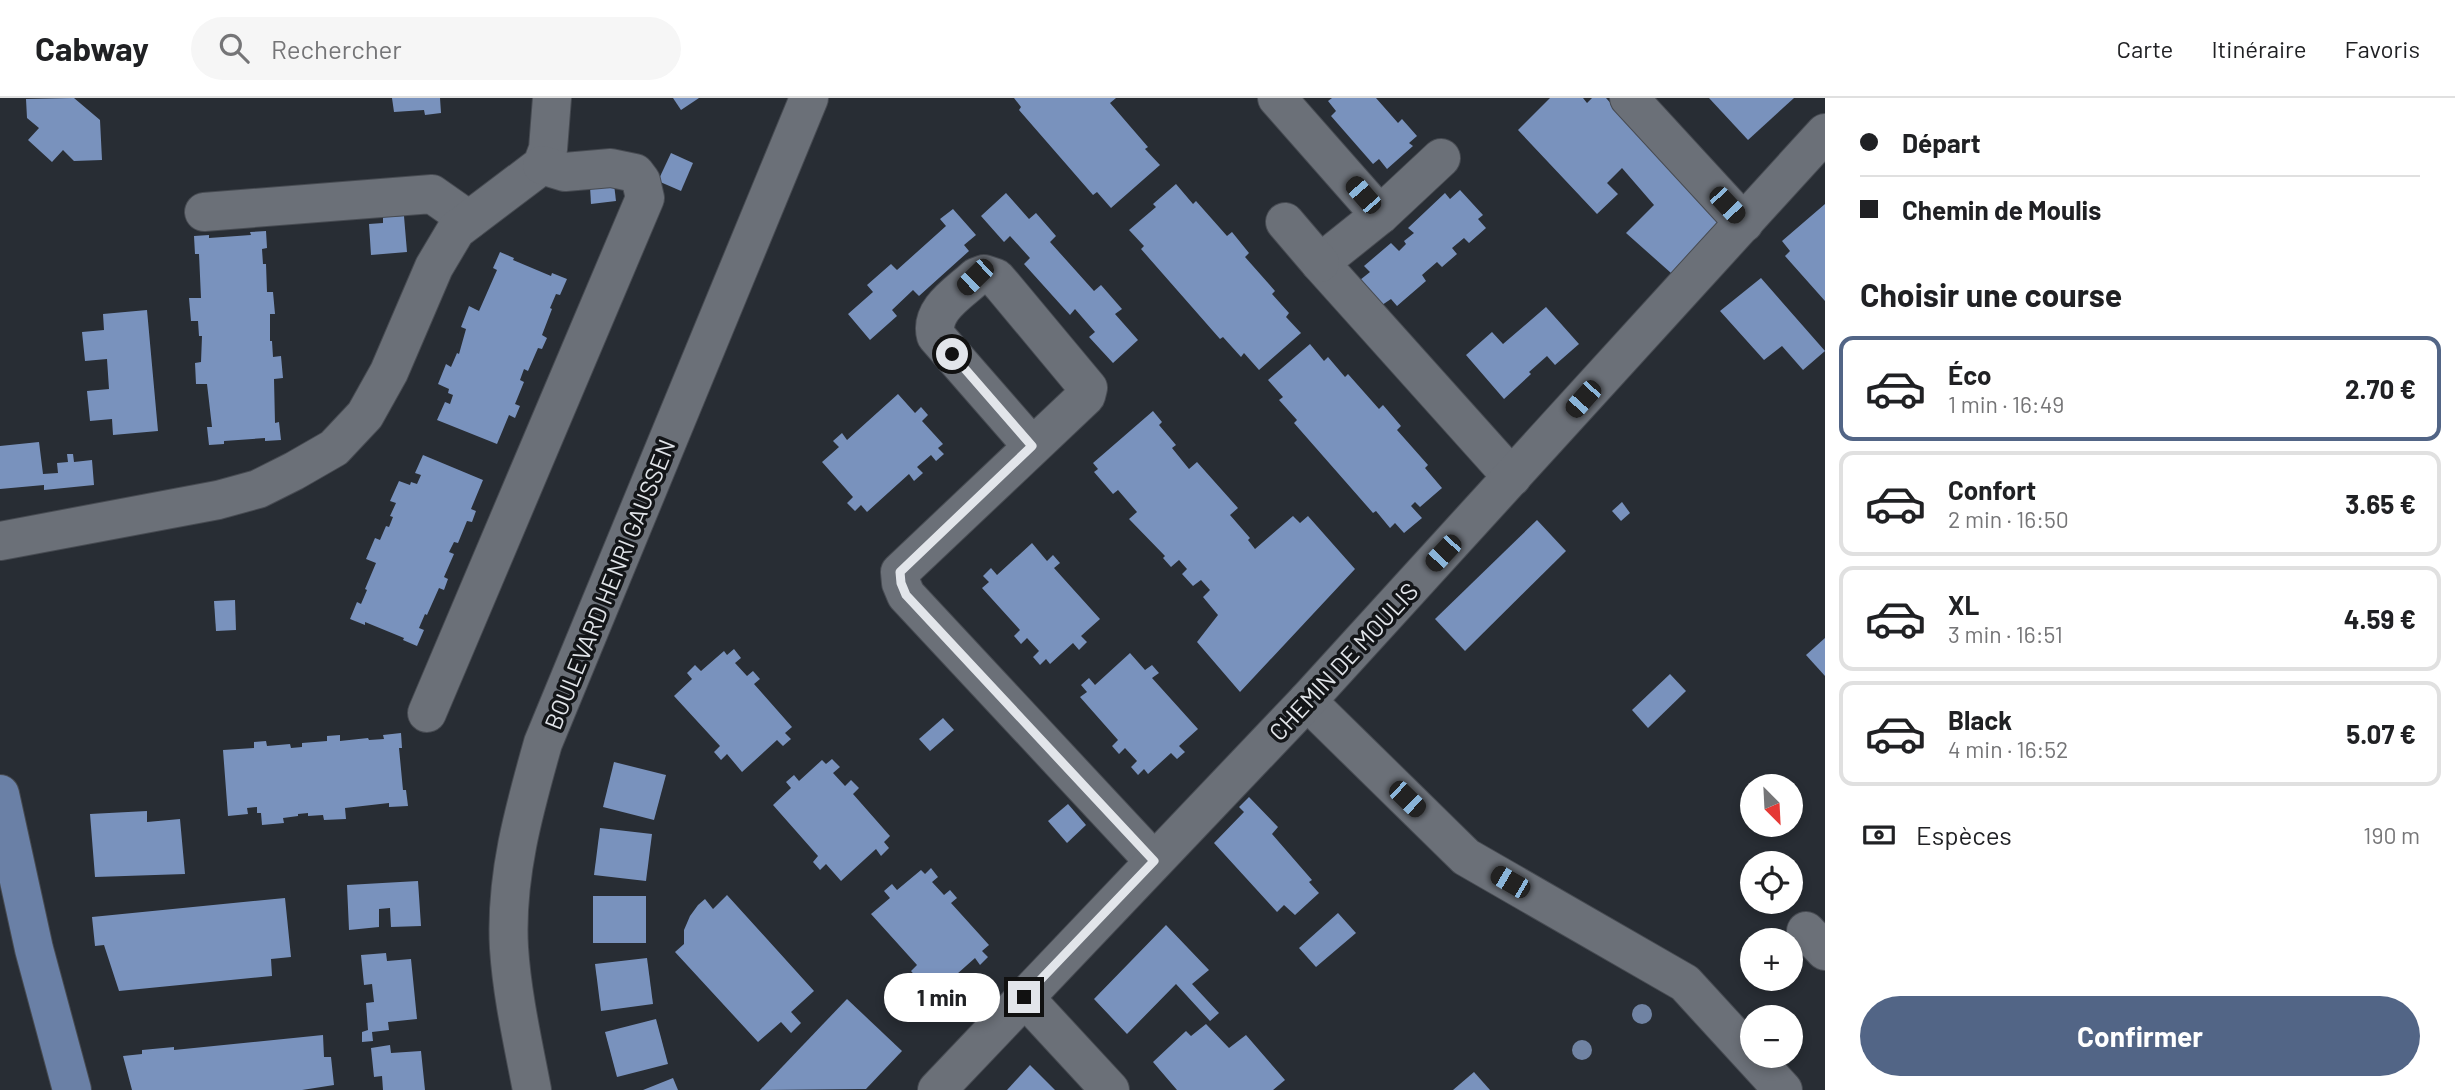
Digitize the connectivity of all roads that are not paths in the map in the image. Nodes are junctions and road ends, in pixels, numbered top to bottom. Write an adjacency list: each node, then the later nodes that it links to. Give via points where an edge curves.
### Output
1 (552, 98): 7 (street, via 548,149)
2 (809, 98): 23 (street, BOULEVARD HENRI GAUSSEN, via 536,767 518,838 509,946)
3 (1277, 98): 9 (street)
4 (1629, 98): 12 (street)
5 (1824, 135): 12 (street, CHEMIN DE MOULIS)
6 (1441, 158): 9 (street)
7 (541, 165): 10 (street); 18 (street, via 565,172 611,168 635,173 645,198)
8 (204, 212): 10 (street, via 432,194)
9 (1380, 215): 13 (street)
10 (469, 220): 16 (street, via 456,230 434,267 389,372 365,415 334,448 258,489)
11 (1285, 222): 13 (street)
12 (1744, 223): 15 (street, CHEMIN DE MOULIS)
13 (1320, 263): 15 (street)
14 (1032, 446): 20 (street, via 900,572 901,583 906,595)
15 (1512, 477): 17 (street, CHEMIN DE MOULIS)
16 (0, 541)
17 (1307, 701): 20 (street, CHEMIN DE MOULIS); 26 (street, via 1466,857 1685,983)
18 (427, 713)
19 (0, 794): 22 (main road, via 34,949)
20 (1154, 861): 21 (street, CHEMIN DE MOULIS)
21 (1024, 997): 24 (street, CHEMIN DE MOULIS); 25 (street)
22 (72, 1090)
23 (532, 1090)
24 (937, 1090)
25 (1110, 1090)
26 (1783, 1090)

